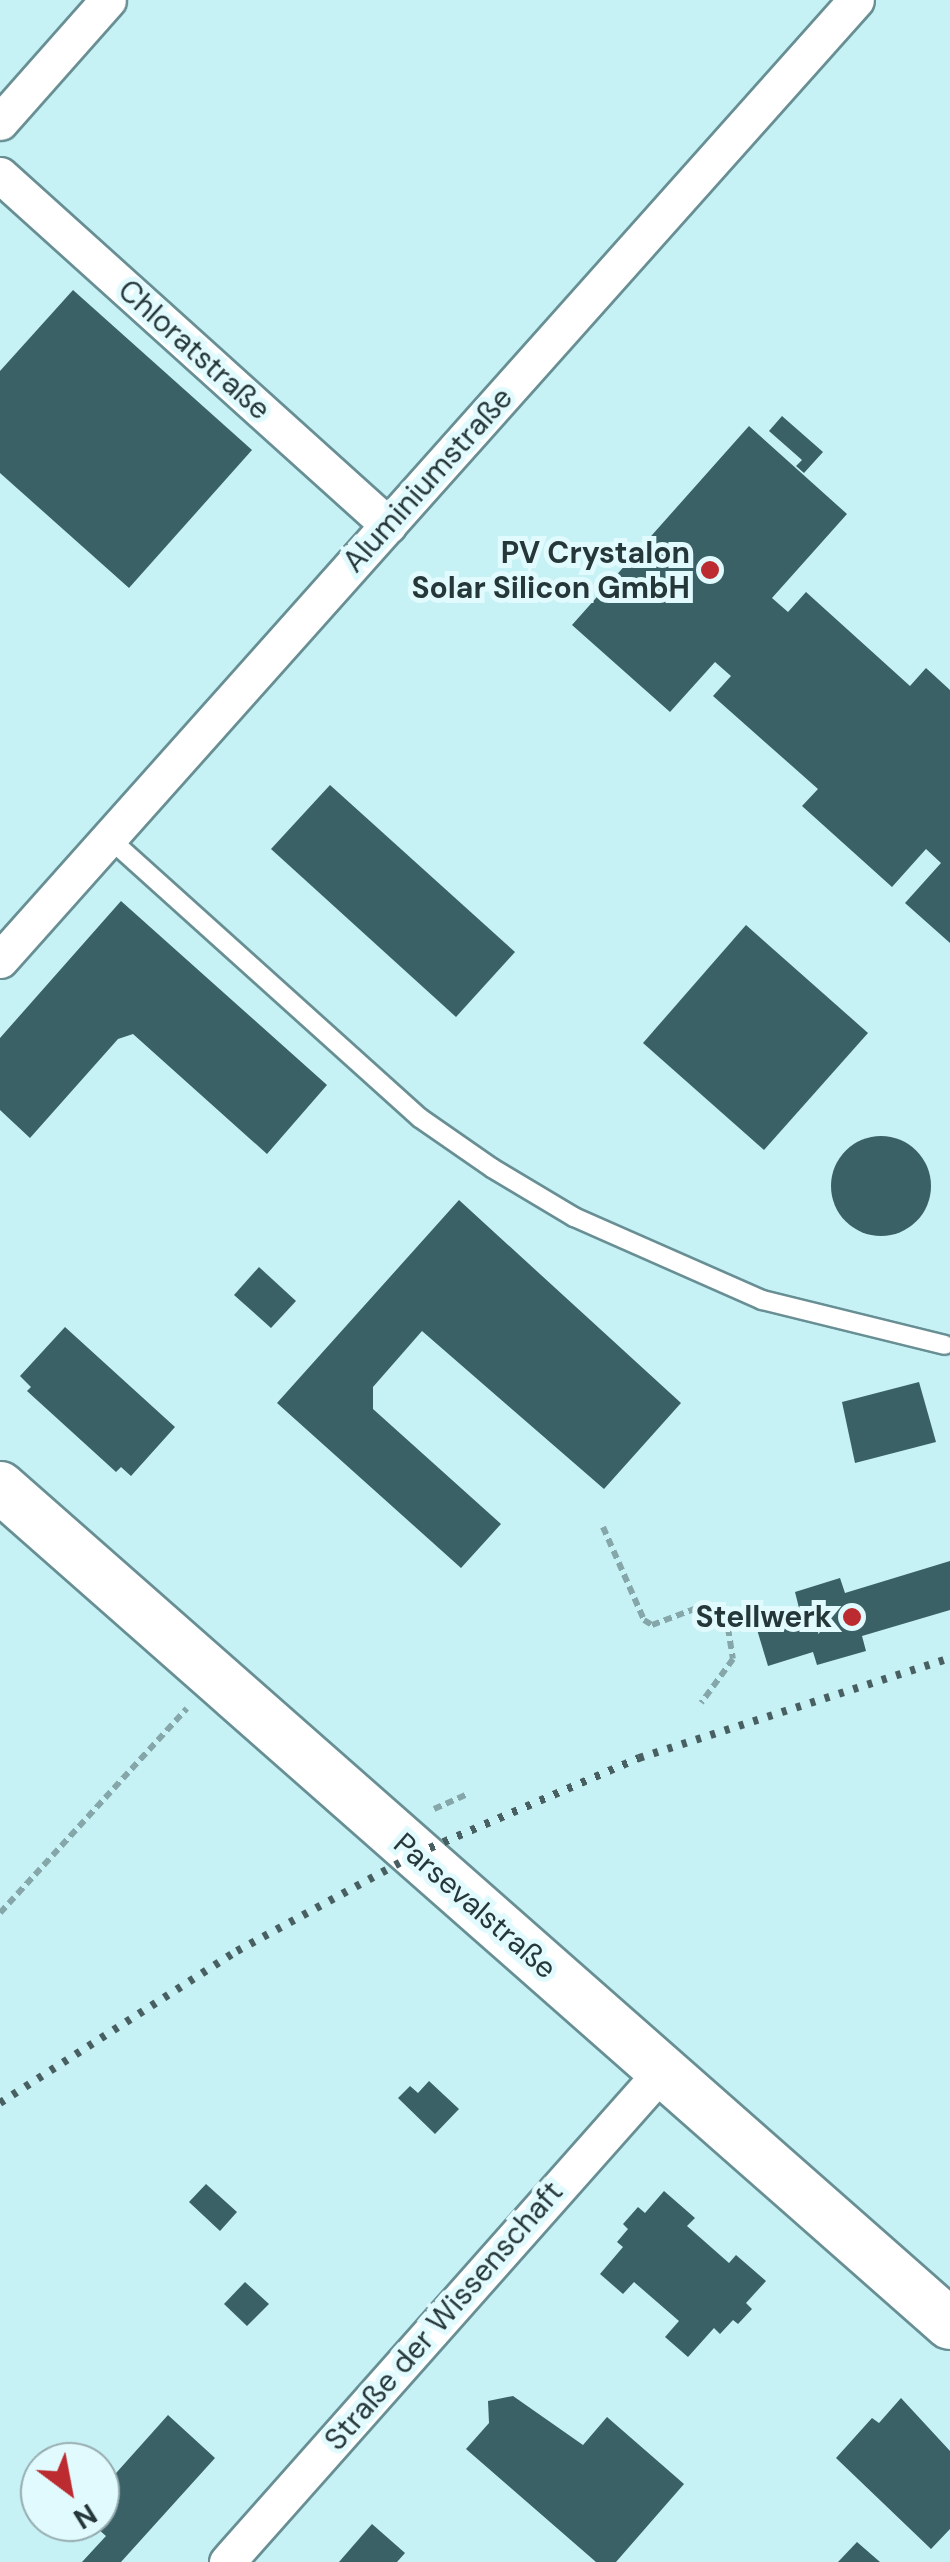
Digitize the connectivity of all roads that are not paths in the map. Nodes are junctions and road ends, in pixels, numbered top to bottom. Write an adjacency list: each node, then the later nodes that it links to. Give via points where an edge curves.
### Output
1 (108, 0): 3 (street)
2 (856, 0): 5 (street, Aluminiumstraße)
3 (0, 122)
4 (0, 175): 5 (street, Chloratstraße)
5 (388, 525): 6 (street, Aluminiumstraße)
6 (109, 838): 7 (street, Aluminiumstraße); 8 (lane, via 420,1118 492,1168 574,1217 762,1300)
7 (0, 960)
8 (944, 1345)
9 (0, 1488): 10 (street, Parsevalstraße)
10 (663, 2070): 11 (street, Parsevalstraße); 12 (street, Straße der Wissenschaft)
11 (950, 2324)
12 (227, 2562)

